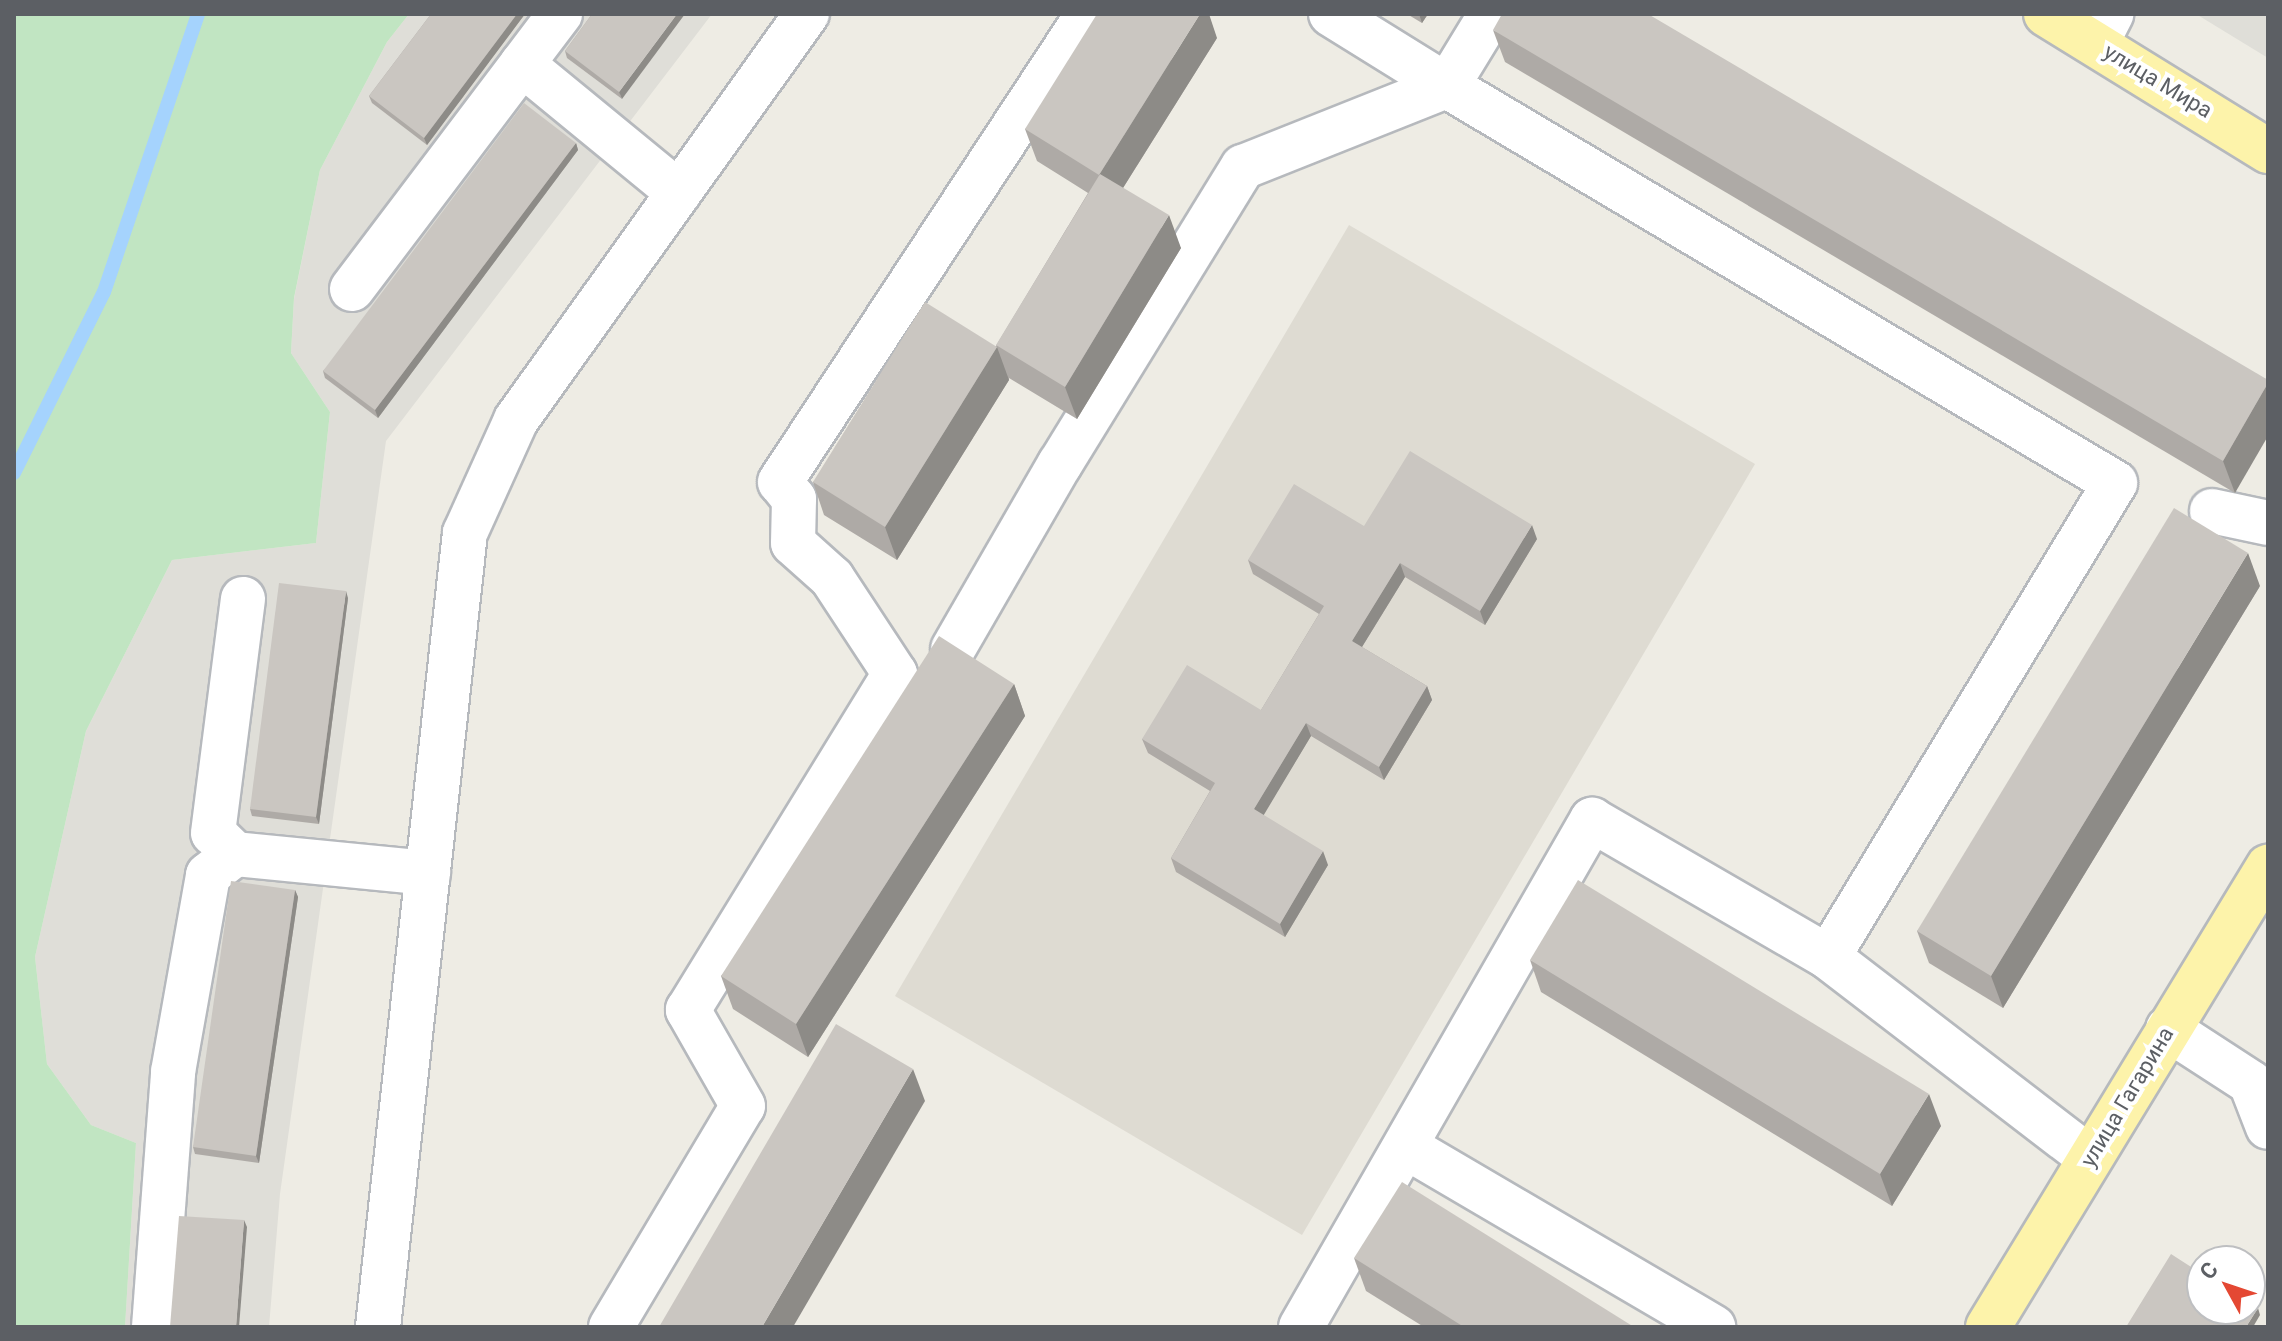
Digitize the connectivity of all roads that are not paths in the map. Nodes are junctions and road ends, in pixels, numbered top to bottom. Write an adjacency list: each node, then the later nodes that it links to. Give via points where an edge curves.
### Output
1 (560, 14): 8 (street)
2 (807, 14): 11 (street)
3 (1088, 14): 27 (street, via 780,482 794,499 793,543 832,578 895,674 688,1010 743,1106)
4 (1331, 14): 9 (street)
5 (1491, 14): 9 (street)
6 (2046, 14): 7 (main road, улица Мира)
7 (2103, 29): 10 (main road, улица Мира)
8 (522, 64): 11 (street); 12 (street)
9 (1447, 86): 16 (street, via 1243,167); 20 (street, via 2115,483)
10 (2268, 151)
11 (679, 193): 19 (street, via 516,420 465,533)
12 (352, 289)
13 (2212, 511): 14 (street)
14 (2268, 523)
15 (243, 599): 17 (street, via 213,833)
16 (953, 649)
17 (235, 854): 19 (street); 25 (street, via 208,875 173,1072)
18 (2268, 867): 21 (main road, улица Гагарина)
19 (428, 873): 26 (street)
20 (1828, 957): 23 (street, via 1592,820); 24 (street)
21 (2168, 1029): 22 (street, via 2251,1083); 24 (main road, улица Гагарина)
22 (2268, 1127)
23 (1408, 1148): 28 (street); 29 (street)
24 (2090, 1158): 30 (main road, улица Гагарина)
25 (154, 1327)
26 (378, 1327)
27 (611, 1327)
28 (1301, 1327)
29 (1713, 1327)
30 (1988, 1327)

